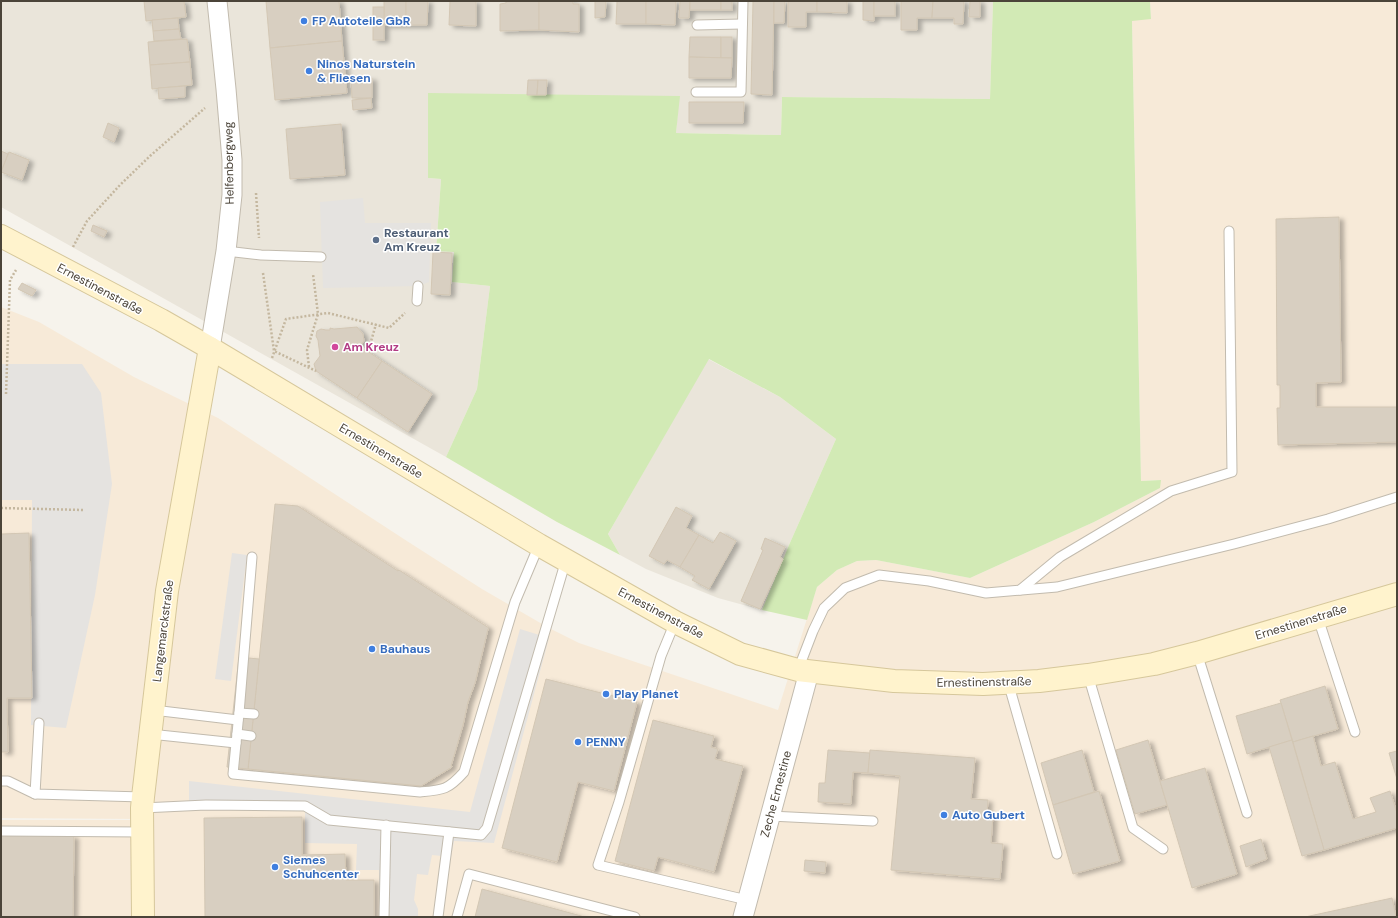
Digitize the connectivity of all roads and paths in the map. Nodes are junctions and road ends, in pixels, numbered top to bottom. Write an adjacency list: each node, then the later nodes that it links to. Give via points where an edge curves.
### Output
1 (217, 1): 5 (street, Helfenbergweg)
2 (743, 1): 4 (lane)
3 (697, 24): 4 (lane)
4 (742, 24): 6 (lane, via 741,92)
5 (226, 89): 11 (street, Helfenbergweg, via 232,160 232,195); 15 (path, via 120,185 87,221)
6 (696, 92)
7 (256, 192): 12 (path)
8 (1229, 231): 33 (lane, via 1232,472 1171,491 1060,557)
9 (1, 236): 10 (main road, Ernestinenstraße)
10 (26, 250): 15 (main road, Ernestinenstraße); 26 (path, via 10,280)
11 (226, 251): 12 (lane); 20 (street, Helfenbergweg)
12 (261, 255): 13 (lane); 21 (path)
13 (311, 257): 14 (lane); 18 (path)
14 (321, 257)
15 (61, 268): 20 (main road, Ernestinenstraße)
16 (418, 286): 17 (lane)
17 (418, 302): 19 (path, via 389,328)
18 (318, 314): 19 (path, via 328,313); 21 (path, via 286,319); 23 (path, via 307,350)
19 (376, 324): 22 (path)
20 (210, 348): 25 (main road, Ernestinenstraße); 41 (main road, Langemarckstraße, via 167,591)
21 (274, 352): 23 (path); 25 (path)
22 (368, 352)
23 (309, 367): 24 (path)
24 (316, 371)
25 (264, 379): 30 (main road, Ernestinenstraße)
26 (6, 394)
27 (1397, 497): 33 (lane, via 1328,519 1234,544 1057,587)
28 (1, 508): 29 (path)
29 (84, 510)
30 (539, 545): 32 (main road, Ernestinenstraße); 48 (lane, via 515,602 464,772 454,783 440,791 420,792 233,774)
31 (252, 558): 43 (lane)
32 (566, 560): 36 (main road, Ernestinenstraße); 58 (lane, via 487,828 481,835)
33 (1020, 590): 38 (lane, via 986,593 928,581 879,575 845,588 824,608 813,631)
34 (1397, 594): 35 (main road, Ernestinenstraße)
35 (1318, 618): 37 (main road, Ernestinenstraße); 45 (lane)
36 (675, 622): 38 (main road, Ernestinenstraße, via 740,654); 61 (lane, via 661,656 598,865)
37 (1197, 653): 39 (main road, Ernestinenstraße, via 1154,664); 52 (lane)
38 (804, 671): 40 (main road, Ernestinenstraße, via 894,681 984,684); 53 (street, Zeche Ernestine)
39 (1088, 675): 40 (main road, Ernestinenstraße); 59 (lane, via 1132,828)
40 (1008, 682): 60 (lane)
41 (153, 710): 43 (lane); 46 (main road, Langemarckstraße)
42 (254, 714): 43 (lane)
43 (239, 716): 48 (lane)
44 (39, 724): 50 (lane)
45 (1355, 732)
46 (150, 734): 48 (lane); 51 (main road, Langemarckstraße)
47 (252, 736): 48 (lane)
48 (237, 738)
49 (1, 781): 50 (lane, via 8,781)
50 (35, 794): 51 (lane)
51 (142, 802): 55 (lane, via 305,806 328,820); 57 (main road, Langemarckstraße)
52 (1247, 813)
53 (770, 816): 54 (lane); 61 (street, Zeche Ernestine)
54 (873, 821)
55 (386, 825): 58 (lane); 63 (lane)
56 (1, 831): 57 (lane)
57 (142, 832): 62 (main road, Langemarckstraße)
58 (450, 832): 64 (lane)
59 (1164, 849)
60 (1057, 854)
61 (745, 909)
62 (143, 917)
63 (384, 917)
64 (438, 917)
65 (457, 917): 66 (lane, via 468,874)
66 (635, 917)

